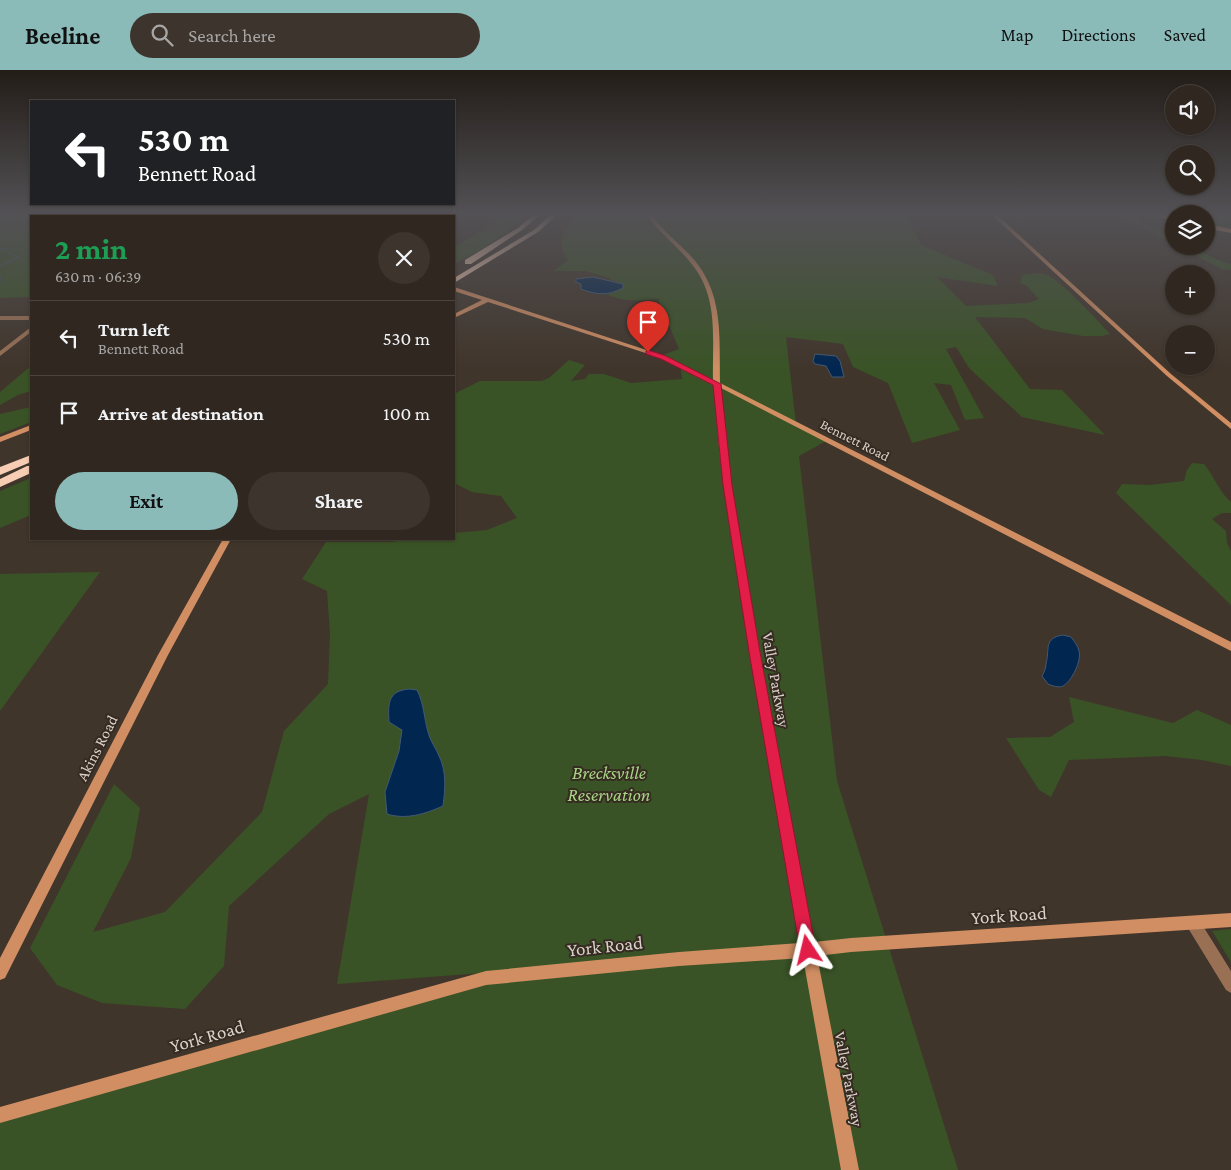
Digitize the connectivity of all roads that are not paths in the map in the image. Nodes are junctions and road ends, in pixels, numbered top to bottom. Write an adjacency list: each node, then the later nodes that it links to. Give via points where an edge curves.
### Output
1 (480, 266): 4 (highway)
2 (698, 266): 12 (street, Valley Parkway, via 717,316)
3 (1050, 266): 13 (street, via 1169,375)
4 (455, 280)
5 (455, 289): 6 (street, Bennett Road)
6 (487, 300): 7 (street); 12 (street, Bennett Road, via 663,357)
7 (455, 316)
8 (0, 318): 9 (street)
9 (30, 318)
10 (30, 330): 11 (street)
11 (0, 354)
12 (717, 384): 21 (street, Bennett Road); 24 (street, Valley Parkway, via 730,504)
13 (1231, 426)
14 (30, 427): 15 (street)
15 (0, 440)
16 (30, 458): 18 (highway)
17 (30, 469): 19 (highway)
18 (0, 471)
19 (0, 483)
20 (226, 540): 25 (street, Akins Road, via 163,655)
21 (1231, 647)
22 (1231, 920): 23 (street, York Road)
23 (1193, 923): 24 (street, York Road); 26 (street)
24 (808, 950): 27 (street, York Road, via 486,978); 28 (street, Valley Parkway)
25 (0, 973)
26 (1231, 985)
27 (0, 1115)
28 (850, 1170)

